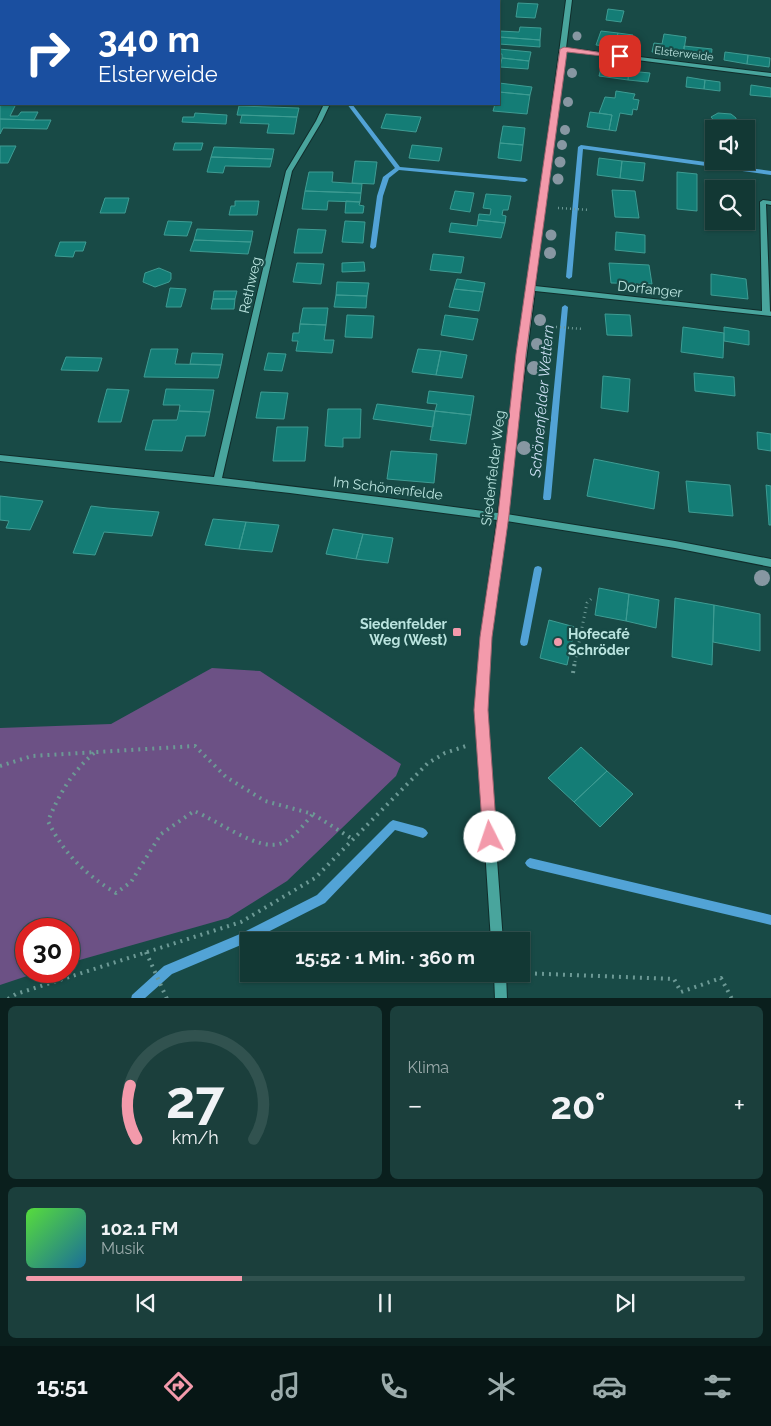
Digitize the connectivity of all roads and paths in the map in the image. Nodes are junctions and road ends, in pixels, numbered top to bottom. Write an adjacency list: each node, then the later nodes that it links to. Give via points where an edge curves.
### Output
1 (569, 0): 2 (street, Siedenfelder Weg)
2 (564, 49): 3 (street, Elsterweide); 8 (street, Siedenfelder Weg)
3 (771, 75)
4 (328, 105): 13 (street, Rethweg, via 289,172)
5 (771, 203): 9 (street, Dorfanger, via 763,202)
6 (563, 208): 7 (path)
7 (589, 210)
8 (532, 288): 9 (street, Dorfanger); 14 (street, Siedenfelder Weg, via 521,354)
9 (768, 314)
10 (548, 327): 11 (path)
11 (583, 329)
12 (0, 458): 13 (street, Im Schönenfelde)
13 (217, 481): 14 (street, Im Schönenfelde)
14 (504, 515): 15 (street, Im Schönenfelde); 18 (street, Siedenfelder Weg, via 486,637 481,710)
15 (771, 563)
16 (591, 599): 17 (path, via 586,603)
17 (573, 673)
18 (483, 740): 22 (path, via 445,753 428,763); 23 (street, Siedenfelder Weg)
19 (94, 753): 20 (path, via 32,756); 21 (path, via 195,746 226,777 264,801); 21 (path, via 82,763 57,796 48,821 54,836 74,863 116,893 128,888 160,835 182,817 194,812 211,816 240,837 261,846 281,845 301,830)
20 (0, 766)
21 (313, 814): 22 (path)
22 (354, 840): 24 (path, via 315,878 240,922)
23 (496, 932)
24 (146, 952): 27 (path); 28 (path)
25 (530, 973): 30 (path, via 674,979 681,992 721,978)
26 (501, 982): 29 (street)
27 (166, 996)
28 (8, 998)
29 (502, 998)
30 (732, 998)

